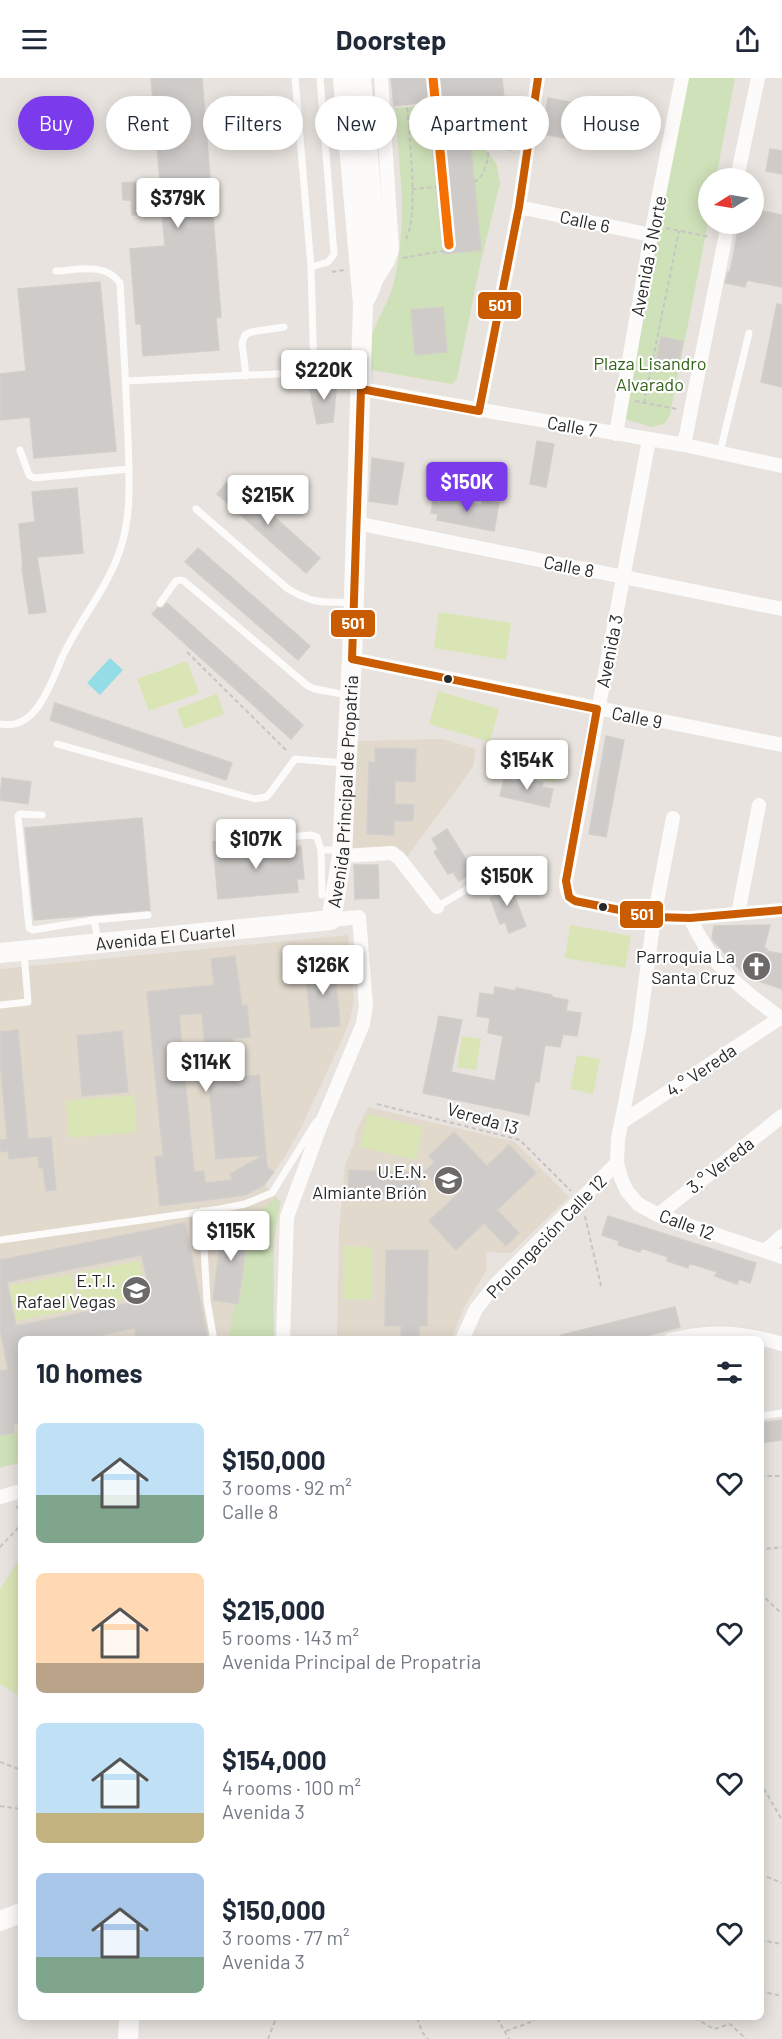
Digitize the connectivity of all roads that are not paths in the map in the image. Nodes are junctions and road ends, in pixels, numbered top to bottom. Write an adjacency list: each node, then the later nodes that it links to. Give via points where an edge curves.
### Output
1 (295, 78): 13 (lane)
2 (320, 78): 13 (lane, via 334,254 328,262)
3 (343, 78): 15 (main road, Avenida Principal de Propatria)
4 (360, 78): 15 (main road, Avenida Principal de Propatria, via 376,246 376,272)
5 (381, 78): 15 (street, via 392,249)
6 (538, 78): 10 (street)
7 (682, 78): 11 (street, Avenida 3 Norte)
8 (758, 78): 9 (street)
9 (739, 168)
10 (519, 207): 11 (street, Calle 6); 22 (street)
11 (653, 230): 23 (street, Avenida 3 Norte)
12 (726, 234): 25 (street)
13 (311, 267): 18 (lane)
14 (56, 272): 21 (lane, via 103,269 113,273 120,283)
15 (368, 295): 20 (main road, Avenida Principal de Propatria)
16 (284, 327): 19 (lane, via 245,335 242,343)
17 (749, 333): 27 (lane)
18 (314, 372): 19 (lane); 20 (lane)
19 (246, 376): 21 (lane)
20 (361, 379): 22 (street, Calle 7); 31 (main road, Avenida Principal de Propatria)
21 (126, 381): 29 (lane)
22 (479, 411): 23 (street, Calle 7)
23 (616, 434): 24 (street, Calle 7)
24 (649, 440): 25 (street, Calle 7); 32 (street, Avenida 3)
25 (684, 445): 27 (street, Calle 7)
26 (20, 450): 29 (lane, via 29,475 34,478)
27 (720, 452): 28 (street, Calle 7)
28 (782, 466)
29 (129, 469): 39 (lane, via 127,518 121,547 106,583 69,640 35,711 16,723)
30 (196, 509): 33 (lane, via 288,589 315,602)
31 (356, 523): 32 (street, Calle 8); 33 (main road, Avenida Principal de Propatria)
32 (623, 578): 35 (street, Calle 8); 38 (street, Avenida 3)
33 (353, 602): 36 (main road, Avenida Principal de Propatria)
34 (160, 603): 37 (lane, via 176,581 184,581 308,686)
35 (782, 609)
36 (352, 659): 37 (main road, Avenida Principal de Propatria); 38 (street, Calle 9)
37 (350, 695): 42 (main road, Avenida Principal de Propatria)
38 (597, 709): 41 (street, Calle 9); 55 (street, Avenida 3, via 566,881 569,897 575,902)
39 (0, 724)
40 (57, 744): 42 (lane, via 255,799 266,797 295,759)
41 (782, 745)
42 (347, 763): 48 (main road, Avenida Principal de Propatria)
43 (759, 805): 53 (street)
44 (42, 815): 57 (lane, via 18,816 28,928)
45 (673, 818): 55 (street, Prolongación Calle 12)
46 (252, 840): 47 (lane, via 314,835)
47 (321, 850): 48 (lane); 50 (lane)
48 (342, 853): 51 (street, via 392,853); 58 (main road, Avenida Principal de Propatria)
49 (507, 865): 51 (lane)
50 (322, 895)
51 (437, 907)
52 (782, 910): 53 (street)
53 (738, 914): 56 (street)
54 (148, 915): 57 (lane)
55 (654, 918): 56 (street); 66 (street, Prolongación Calle 12)
56 (690, 918): 63 (street, via 701,942 722,970)
57 (94, 920): 59 (lane)
58 (331, 920): 59 (main road, Avenida El Cuartel); 64 (street, via 359,917 365,982 363,1024)
59 (98, 943): 60 (main road, Avenida El Cuartel)
60 (24, 951): 61 (main road, Avenida El Cuartel); 62 (lane, via 28,1002)
61 (0, 953)
62 (0, 1005)
63 (781, 1018): 66 (street, 4.° Vereda)
64 (339, 1084): 68 (lane, via 272,1193 245,1204); 75 (street, via 287,1217)
65 (782, 1116): 69 (street, 3.° Vereda)
66 (622, 1122): 67 (street, Prolongación Calle 12)
67 (617, 1163): 69 (street, Calle 12, via 627,1191 638,1204); 76 (street, Prolongación Calle 12, via 496,1284 476,1309)
68 (202, 1211): 71 (lane); 74 (lane, via 207,1301)
69 (658, 1215): 72 (street, Calle 12)
70 (782, 1236): 72 (street)
71 (0, 1240)
72 (765, 1251): 73 (street, Calle 12)
73 (782, 1257)
74 (213, 1336)
75 (283, 1336)
76 (464, 1336)
77 (691, 1336): 78 (street, via 712,1332)
78 (753, 1336)
79 (764, 1339): 80 (street)
80 (782, 1344)
81 (782, 1413): 82 (lane)
82 (764, 1415)
83 (18, 1492): 84 (street)
84 (0, 1497)
85 (18, 1914): 86 (main road)
86 (0, 1921)
87 (129, 2020): 88 (main road)
88 (128, 2039)

